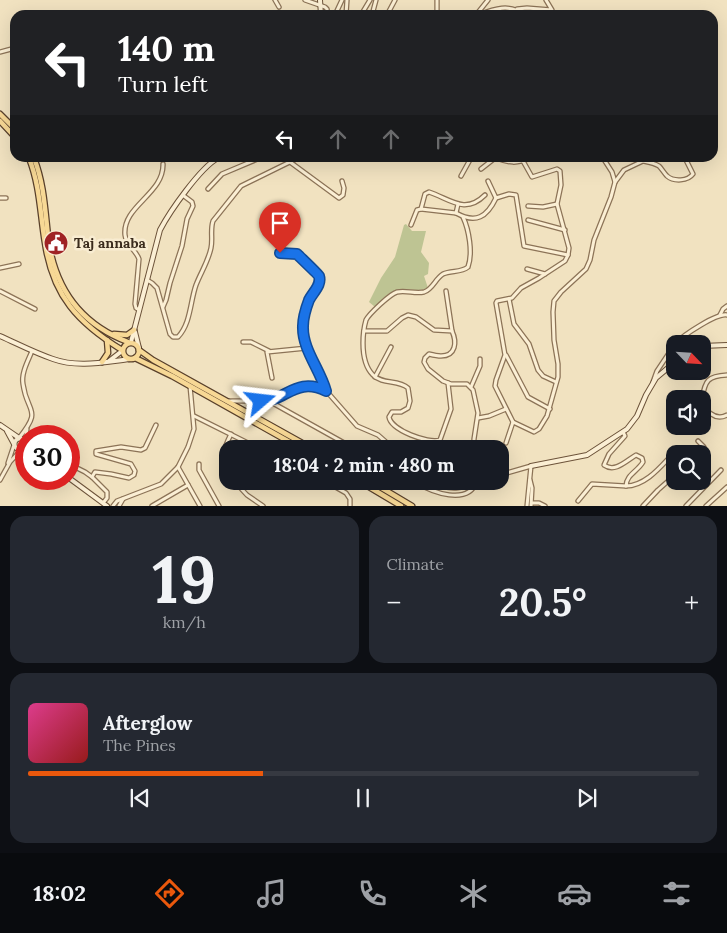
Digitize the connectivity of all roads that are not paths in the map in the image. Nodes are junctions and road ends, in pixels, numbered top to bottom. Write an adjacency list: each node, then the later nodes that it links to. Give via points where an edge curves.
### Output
1 (275, 0): 6 (street)
2 (305, 0): 5 (street)
3 (320, 0): 5 (street)
4 (546, 0): 11 (street)
5 (322, 6): 8 (street); 9 (street)
6 (279, 7)
7 (516, 9): 10 (street); 11 (street)
8 (322, 10)
9 (327, 10)
10 (491, 10)
11 (552, 10)
12 (0, 114): 14 (main road)
13 (0, 121): 15 (main road)
14 (10, 124)
15 (10, 132)
16 (30, 162): 71 (main road, via 38,186 45,244 54,280 77,315)
17 (35, 162): 68 (main road, via 43,186 49,244 58,278 80,312)
18 (210, 162): 36 (street)
19 (250, 162): 34 (street, via 222,174)
20 (290, 162): 32 (street, via 339,198 344,192); 59 (street, via 241,186 213,221 206,265 197,282 185,328 178,337 171,335)
21 (469, 162): 30 (street)
22 (491, 162): 29 (street)
23 (523, 162): 41 (street, via 532,177 557,169 560,171)
24 (606, 162): 33 (street)
25 (641, 162): 33 (street, via 624,170)
26 (646, 162): 27 (street, via 660,167 672,178 685,180 693,174)
27 (687, 162)
28 (163, 164): 62 (street, via 160,179 125,226 126,241 139,259 135,304)
29 (481, 169)
30 (461, 176)
31 (488, 181): 39 (street)
32 (342, 182)
33 (615, 182): 92 (street, via 586,269 554,301 554,340 559,370)
34 (208, 189)
35 (485, 195): 40 (street, via 470,205)
36 (184, 196): 55 (street, via 160,230); 59 (street, via 193,206)
37 (0, 198): 38 (street)
38 (6, 198)
39 (496, 198): 45 (street, via 486,214); 50 (street, via 516,195 524,246)
40 (458, 204): 43 (street, via 428,192); 44 (street)
41 (558, 204): 42 (street); 48 (street)
42 (528, 206)
43 (421, 209): 44 (street); 47 (street, via 415,213)
44 (456, 213): 45 (street)
45 (463, 216): 66 (street, via 469,244 468,267 444,273 425,292 393,294 368,317)
46 (528, 220): 48 (street)
47 (411, 225)
48 (565, 230): 50 (street)
49 (280, 253): 77 (street, via 297,254 320,278 305,310 303,326)
50 (568, 255): 54 (street, via 565,261)
51 (19, 264): 52 (street)
52 (0, 268)
53 (527, 269): 54 (street)
54 (546, 274): 58 (street)
55 (147, 280): 59 (street, via 157,288); 62 (street)
56 (0, 290): 61 (street)
57 (446, 291): 67 (street)
58 (509, 299): 82 (street, via 496,303); 92 (street, via 514,324 529,344 538,370)
59 (162, 306)
60 (727, 306): 64 (street)
61 (35, 309)
62 (139, 310): 65 (street)
63 (727, 314): 64 (street)
64 (720, 315): 69 (street)
65 (134, 330): 68 (main road, via 120,336); 72 (street); 78 (street)
66 (364, 331): 67 (street, via 387,331 408,315 416,316 434,330); 90 (street, via 366,364)
67 (452, 331): 93 (street, via 455,339 453,350 445,355 429,354 424,362 428,369)
68 (107, 332): 72 (main road)
69 (685, 335)
70 (0, 336): 80 (street)
71 (107, 340): 79 (main road); 87 (main road, via 108,352)
72 (130, 342): 78 (main road); 79 (main road)
73 (243, 342): 81 (street, via 251,342)
74 (727, 345): 75 (street)
75 (711, 346)
76 (391, 347): 90 (street)
77 (307, 348): 81 (street); 98 (street)
78 (139, 349): 84 (main road, via 138,355); 100 (main road)
79 (122, 350): 84 (main road, via 124,356); 86 (street)
80 (32, 351): 87 (street, via 68,363); 109 (street, via 23,378 33,416)
81 (270, 352): 91 (street, via 266,354)
82 (505, 355): 101 (street, via 495,386); 102 (street, via 526,395)
83 (666, 357): 95 (street)
84 (132, 359): 86 (street); 94 (main road, via 153,366)
85 (480, 360): 96 (street)
86 (108, 361): 87 (street)
87 (102, 362)
88 (666, 370): 95 (street)
89 (727, 375): 97 (street, via 707,381)
90 (375, 377): 93 (street, via 408,388 408,408 390,414 392,425 434,441 442,437 450,414)
91 (272, 378)
92 (556, 382): 102 (street)
93 (448, 383): 96 (street)
94 (190, 386): 100 (main road); 104 (street)
95 (652, 386): 112 (street, via 633,423)
96 (471, 387): 106 (street)
97 (704, 390)
98 (326, 391): 99 (street, via 301,387); 121 (street, via 354,424)
99 (269, 401): 100 (street); 120 (street)
100 (226, 403): 118 (main road); 119 (main road)
101 (506, 409): 106 (street); 107 (street)
102 (550, 409): 107 (street, via 536,431)
103 (711, 413): 105 (street, via 721,418)
104 (193, 415): 113 (street); 132 (street, via 192,438)
105 (727, 415)
106 (478, 418): 122 (street)
107 (513, 422): 123 (street)
108 (0, 425): 111 (street)
109 (28, 425)
110 (156, 425): 136 (street, via 146,448 121,447 96,452 130,464 135,471 133,476 96,472)
111 (7, 431): 114 (street); 125 (street)
112 (624, 432): 131 (street, via 587,455); 142 (street, via 625,436 604,465 614,468 636,455 642,458 642,466 627,480)
113 (231, 434): 116 (street); 117 (street)
114 (15, 436)
115 (15, 440): 125 (street)
116 (228, 440)
117 (243, 440)
118 (287, 440)
119 (296, 440)
120 (339, 440)
121 (384, 440)
122 (474, 440)
123 (507, 440)
124 (698, 441): 126 (street)
125 (14, 444): 130 (street)
126 (702, 445)
127 (15, 459): 130 (street)
128 (666, 461): 142 (street, via 655,474 634,486)
129 (199, 464): 162 (street, via 199,470)
130 (8, 466): 137 (street)
131 (531, 466): 135 (street); 138 (street)
132 (178, 467): 140 (street); 151 (street, via 161,484)
133 (80, 470): 136 (street)
134 (721, 470): 169 (street)
135 (509, 473)
136 (92, 477): 155 (street, via 107,492)
137 (0, 480)
138 (530, 480): 156 (street); 167 (street)
139 (666, 483): 158 (street)
140 (188, 485): 160 (street); 161 (street)
141 (80, 486): 155 (street)
142 (626, 486): 154 (street, via 592,484)
143 (727, 487): 170 (street)
144 (242, 490): 163 (street)
145 (341, 490): 164 (street, via 350,499)
146 (374, 490): 165 (main road)
147 (385, 490): 166 (main road)
148 (428, 490): 152 (street)
149 (473, 490): 150 (street)
150 (470, 497)
151 (123, 499): 153 (street); 157 (street)
152 (445, 500)
153 (116, 501): 155 (street); 159 (street)
154 (578, 501)
155 (105, 504)
156 (532, 504): 168 (street, via 539,502)
157 (120, 505)
158 (643, 505)
159 (113, 506)
160 (152, 506)
161 (200, 506)
162 (219, 506)
163 (263, 506)
164 (350, 506)
165 (402, 506)
166 (412, 506)
167 (527, 506)
168 (545, 506)
169 (686, 506)
170 (706, 506)

